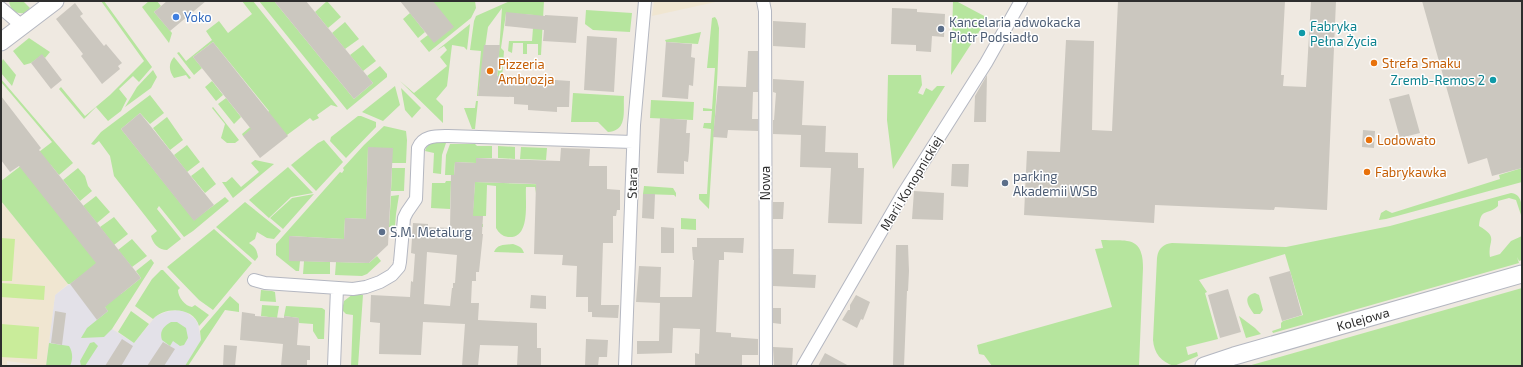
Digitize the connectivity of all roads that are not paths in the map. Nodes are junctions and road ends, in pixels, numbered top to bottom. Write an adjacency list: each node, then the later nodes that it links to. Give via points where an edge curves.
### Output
1 (55, 1): 6 (street)
2 (645, 1): 8 (street, Stara)
3 (763, 1): 14 (street, Nowa)
4 (1021, 1): 15 (street, Marii Konopnickiej, via 1000,41 903,194)
5 (1, 8): 6 (street)
6 (22, 26): 7 (street)
7 (1, 42)
8 (634, 142): 11 (street, via 442,136 426,139 418,148 416,199 404,218 399,267 387,279 372,286); 13 (street, Stara)
9 (1522, 274): 16 (street, Kolejowa)
10 (254, 280): 11 (street)
11 (337, 288): 12 (street)
12 (334, 366)
13 (625, 366)
14 (766, 366)
15 (803, 366)
16 (1204, 366)

